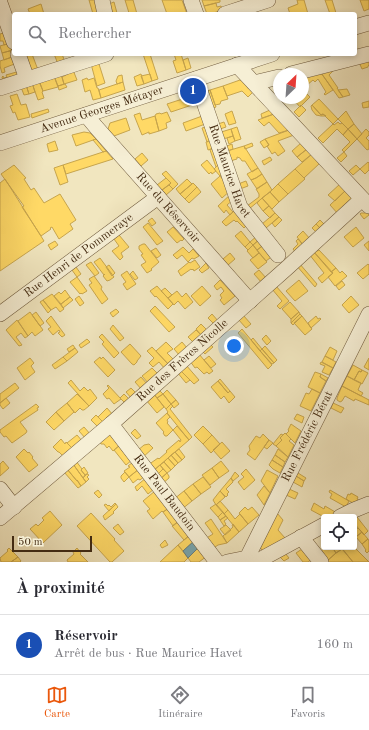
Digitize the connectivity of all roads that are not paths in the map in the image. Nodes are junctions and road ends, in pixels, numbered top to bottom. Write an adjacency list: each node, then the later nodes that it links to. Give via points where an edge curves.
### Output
1 (102, 0): 5 (street)
2 (191, 0): 6 (street)
3 (0, 3): 10 (street)
4 (262, 6): 7 (street)
5 (105, 12)
6 (195, 12)
7 (234, 12)
8 (369, 23): 9 (street)
9 (357, 26)
10 (4, 27): 11 (street)
11 (12, 39)
12 (369, 54): 17 (street)
13 (19, 56): 19 (street)
14 (100, 56): 19 (street)
15 (266, 56): 16 (street, Avenue Georges Métayer)
16 (237, 65): 20 (street, Avenue Georges Métayer); 21 (street)
17 (309, 69)
18 (273, 78): 21 (street)
19 (27, 79): 22 (street)
20 (196, 79): 23 (street, Avenue Georges Métayer); 27 (street, Rue Maurice Havet, via 240,207)
21 (254, 83): 26 (street)
22 (0, 88)
23 (86, 115): 24 (street, Avenue Georges Métayer); 25 (street, Rue du Réservoir)
24 (0, 143)
25 (158, 197): 28 (street, Rue du Réservoir); 29 (street, Rue Henri de Pommeraye)
26 (366, 202): 28 (street, Rue des Frères Nicolle)
27 (278, 254)
28 (250, 301): 31 (street, Rue des Frères Nicolle)
29 (0, 314)
30 (369, 314): 39 (street, Rue Frédéric Bérat)
31 (111, 424): 34 (street, Rue des Frères Nicolle); 40 (street, Rue Paul Baudoin)
32 (0, 489): 34 (street)
33 (369, 504): 35 (street)
34 (14, 507): 36 (street, Rue des Frères Nicolle)
35 (346, 514)
36 (0, 518)
37 (321, 527): 38 (street)
38 (301, 537): 39 (street); 42 (street)
39 (250, 561): 41 (street, via 242,559)
40 (217, 562)
41 (227, 562)
42 (321, 562)

